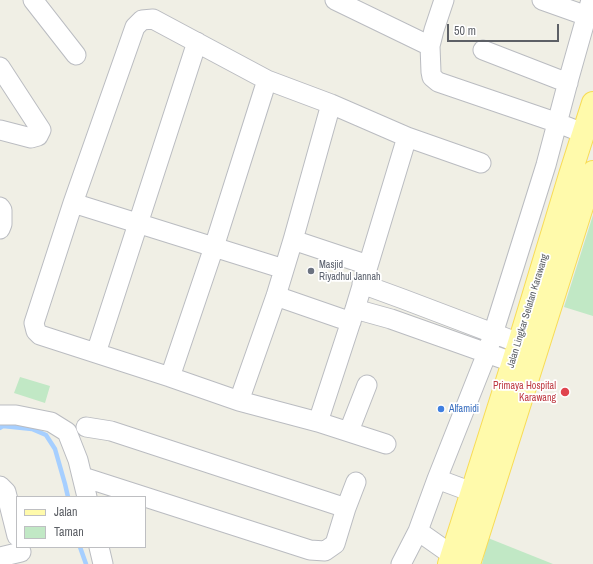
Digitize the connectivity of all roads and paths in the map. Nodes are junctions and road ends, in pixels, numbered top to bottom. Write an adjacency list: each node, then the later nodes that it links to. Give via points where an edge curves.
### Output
1 (33, 0): 9 (street)
2 (335, 0): 7 (street)
3 (444, 0): 7 (street)
4 (542, 0): 5 (street)
5 (589, 8): 12 (street)
6 (197, 42): 11 (street); 21 (street, via 153,19 142,20 135,27); 23 (street)
7 (430, 46): 15 (street, via 432,77 438,82)
8 (483, 50): 12 (street)
9 (76, 55)
10 (0, 67): 16 (street, via 42,130 38,136 31,138)
11 (267, 80): 14 (street); 26 (street)
12 (568, 83): 15 (street)
13 (593, 103): 17 (main road, Jalan Lingkar Selatan Karawang)
14 (331, 104): 18 (street); 25 (street)
15 (558, 123): 17 (street); 34 (street)
16 (0, 130)
17 (583, 133): 37 (main road, Jalan Lingkar Selatan Karawang)
18 (408, 137): 19 (street); 27 (street)
19 (482, 163)
20 (593, 172): 60 (main road, Jalan Lingkar Selatan Karawang)
21 (73, 203): 23 (street); 35 (street, via 34,323 40,335)
22 (0, 207): 24 (street)
23 (139, 224): 26 (street); 35 (street)
24 (0, 229)
25 (293, 240): 27 (street); 28 (street)
26 (214, 247): 28 (street); 38 (street)
27 (368, 265): 29 (street)
28 (284, 269): 30 (street)
29 (362, 284): 31 (street); 32 (street)
30 (276, 296): 32 (street); 40 (street)
31 (411, 302): 33 (street); 34 (street)
32 (353, 315): 33 (street); 42 (street)
33 (404, 324): 36 (street)
34 (493, 333): 36 (street); 37 (street)
35 (96, 353): 38 (street)
36 (487, 353): 37 (street); 47 (street)
37 (516, 353): 50 (main road, Jalan Lingkar Selatan Karawang)
38 (170, 377): 40 (street)
39 (366, 384): 44 (street)
40 (239, 401): 42 (street)
41 (5, 412): 46 (street, via 51,422 67,432)
42 (318, 422): 44 (street)
43 (86, 427): 54 (street, via 111,431)
44 (348, 432): 45 (street)
45 (386, 444)
46 (83, 477): 51 (street); 52 (street)
47 (437, 479): 50 (street); 55 (street)
48 (356, 482): 54 (street)
49 (0, 486): 56 (street, via 6,492)
50 (472, 492): 60 (main road, Jalan Lingkar Selatan Karawang)
51 (88, 496)
52 (142, 496)
53 (146, 497): 54 (street, via 310,550 325,551 335,544)
54 (346, 508)
55 (418, 531): 60 (street); 62 (street)
56 (16, 533)
57 (99, 548): 61 (street)
58 (20, 550): 59 (street)
59 (0, 557)
60 (456, 561)
61 (103, 564)
62 (401, 564)

